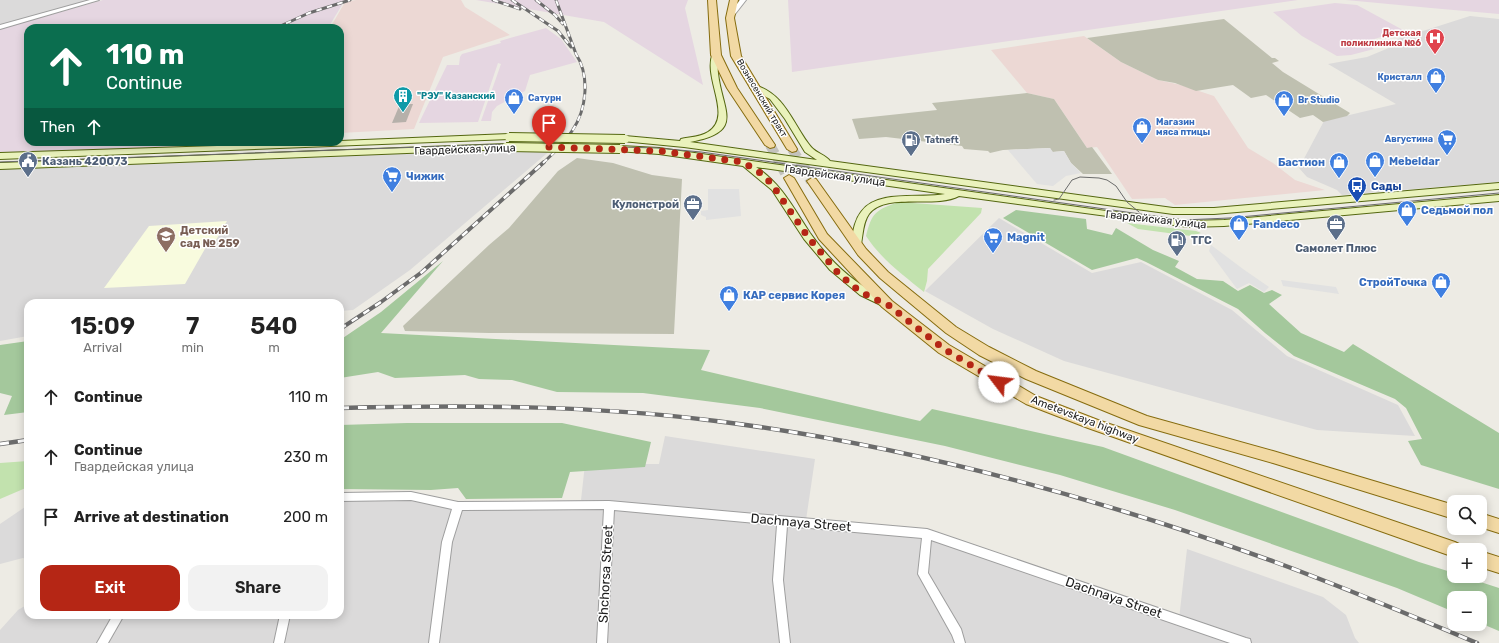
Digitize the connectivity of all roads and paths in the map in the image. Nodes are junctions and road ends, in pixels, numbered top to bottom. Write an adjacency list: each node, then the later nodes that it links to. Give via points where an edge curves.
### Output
1 (95, 0): 6 (street)
2 (712, 0): 7 (main road, Вознесенский тракт)
3 (734, 0): 5 (main road, Вознесенский тракт)
4 (743, 0): 5 (street)
5 (730, 18): 8 (main road, Вознесенский тракт, via 736,56)
6 (0, 27)
7 (716, 56): 10 (main road, via 713,68 722,97 721,125 710,135); 12 (main road, Вознесенский тракт, via 732,88)
8 (754, 87): 13 (main road, Вознесенский тракт); 17 (main road, via 773,97 811,152)
9 (344, 143): 10 (main road, Гвардейская улица, bridge, via 509,137 625,139)
10 (673, 143): 17 (main road, Гвардейская улица)
11 (258, 146): 14 (main road, Гвардейская улица); 15 (main road)
12 (770, 146)
13 (792, 149)
14 (0, 156)
15 (252, 157): 16 (main road, Гвардейская улица, bridge, via 506,146 620,148); 18 (main road, Гвардейская улица)
16 (742, 162): 22 (main road, Гвардейская улица); 27 (main road, via 758,171 771,183 808,237 839,274 858,290)
17 (834, 165): 24 (main road, Гвардейская улица, via 1173,211 1214,211)
18 (0, 166)
19 (790, 178): 27 (main road, Ametevskaya highway, via 823,236)
20 (812, 181): 26 (main road, Ametevskaya highway)
21 (1499, 186): 24 (main road, Гвардейская улица)
22 (967, 193): 25 (main road, Гвардейская улица, via 1189,224 1224,224); 26 (main road, via 933,199 901,198 874,205 861,219)
23 (1499, 198): 25 (main road, Гвардейская улица)
24 (1321, 201): 25 (main road)
25 (1333, 213)
26 (856, 244): 31 (main road, Ametevskaya highway, via 884,275 951,330 1031,375 1144,421)
27 (887, 304): 36 (main road, Ametevskaya highway, via 944,349 1031,400)
28 (344, 496): 30 (street, Dachnaya Street, via 411,496)
29 (609, 505): 30 (street, Dachnaya Street); 32 (street, Dachnaya Street); 44 (street, Shchorsa Street)
30 (458, 506): 43 (street, via 447,542)
31 (1447, 510)
32 (782, 520): 35 (street, Dachnaya Street); 45 (street, via 778,580)
33 (1487, 522): 34 (main road)
34 (1498, 526)
35 (926, 534): 46 (street, via 923,574 957,633); 47 (street, Dachnaya Street)
36 (1447, 547)
37 (1487, 561): 38 (main road)
38 (1499, 565)
39 (116, 619): 41 (street)
40 (284, 619): 42 (street)
41 (102, 643)
42 (278, 643)
43 (434, 643)
44 (602, 643)
45 (785, 643)
46 (960, 643)
47 (1246, 643)

